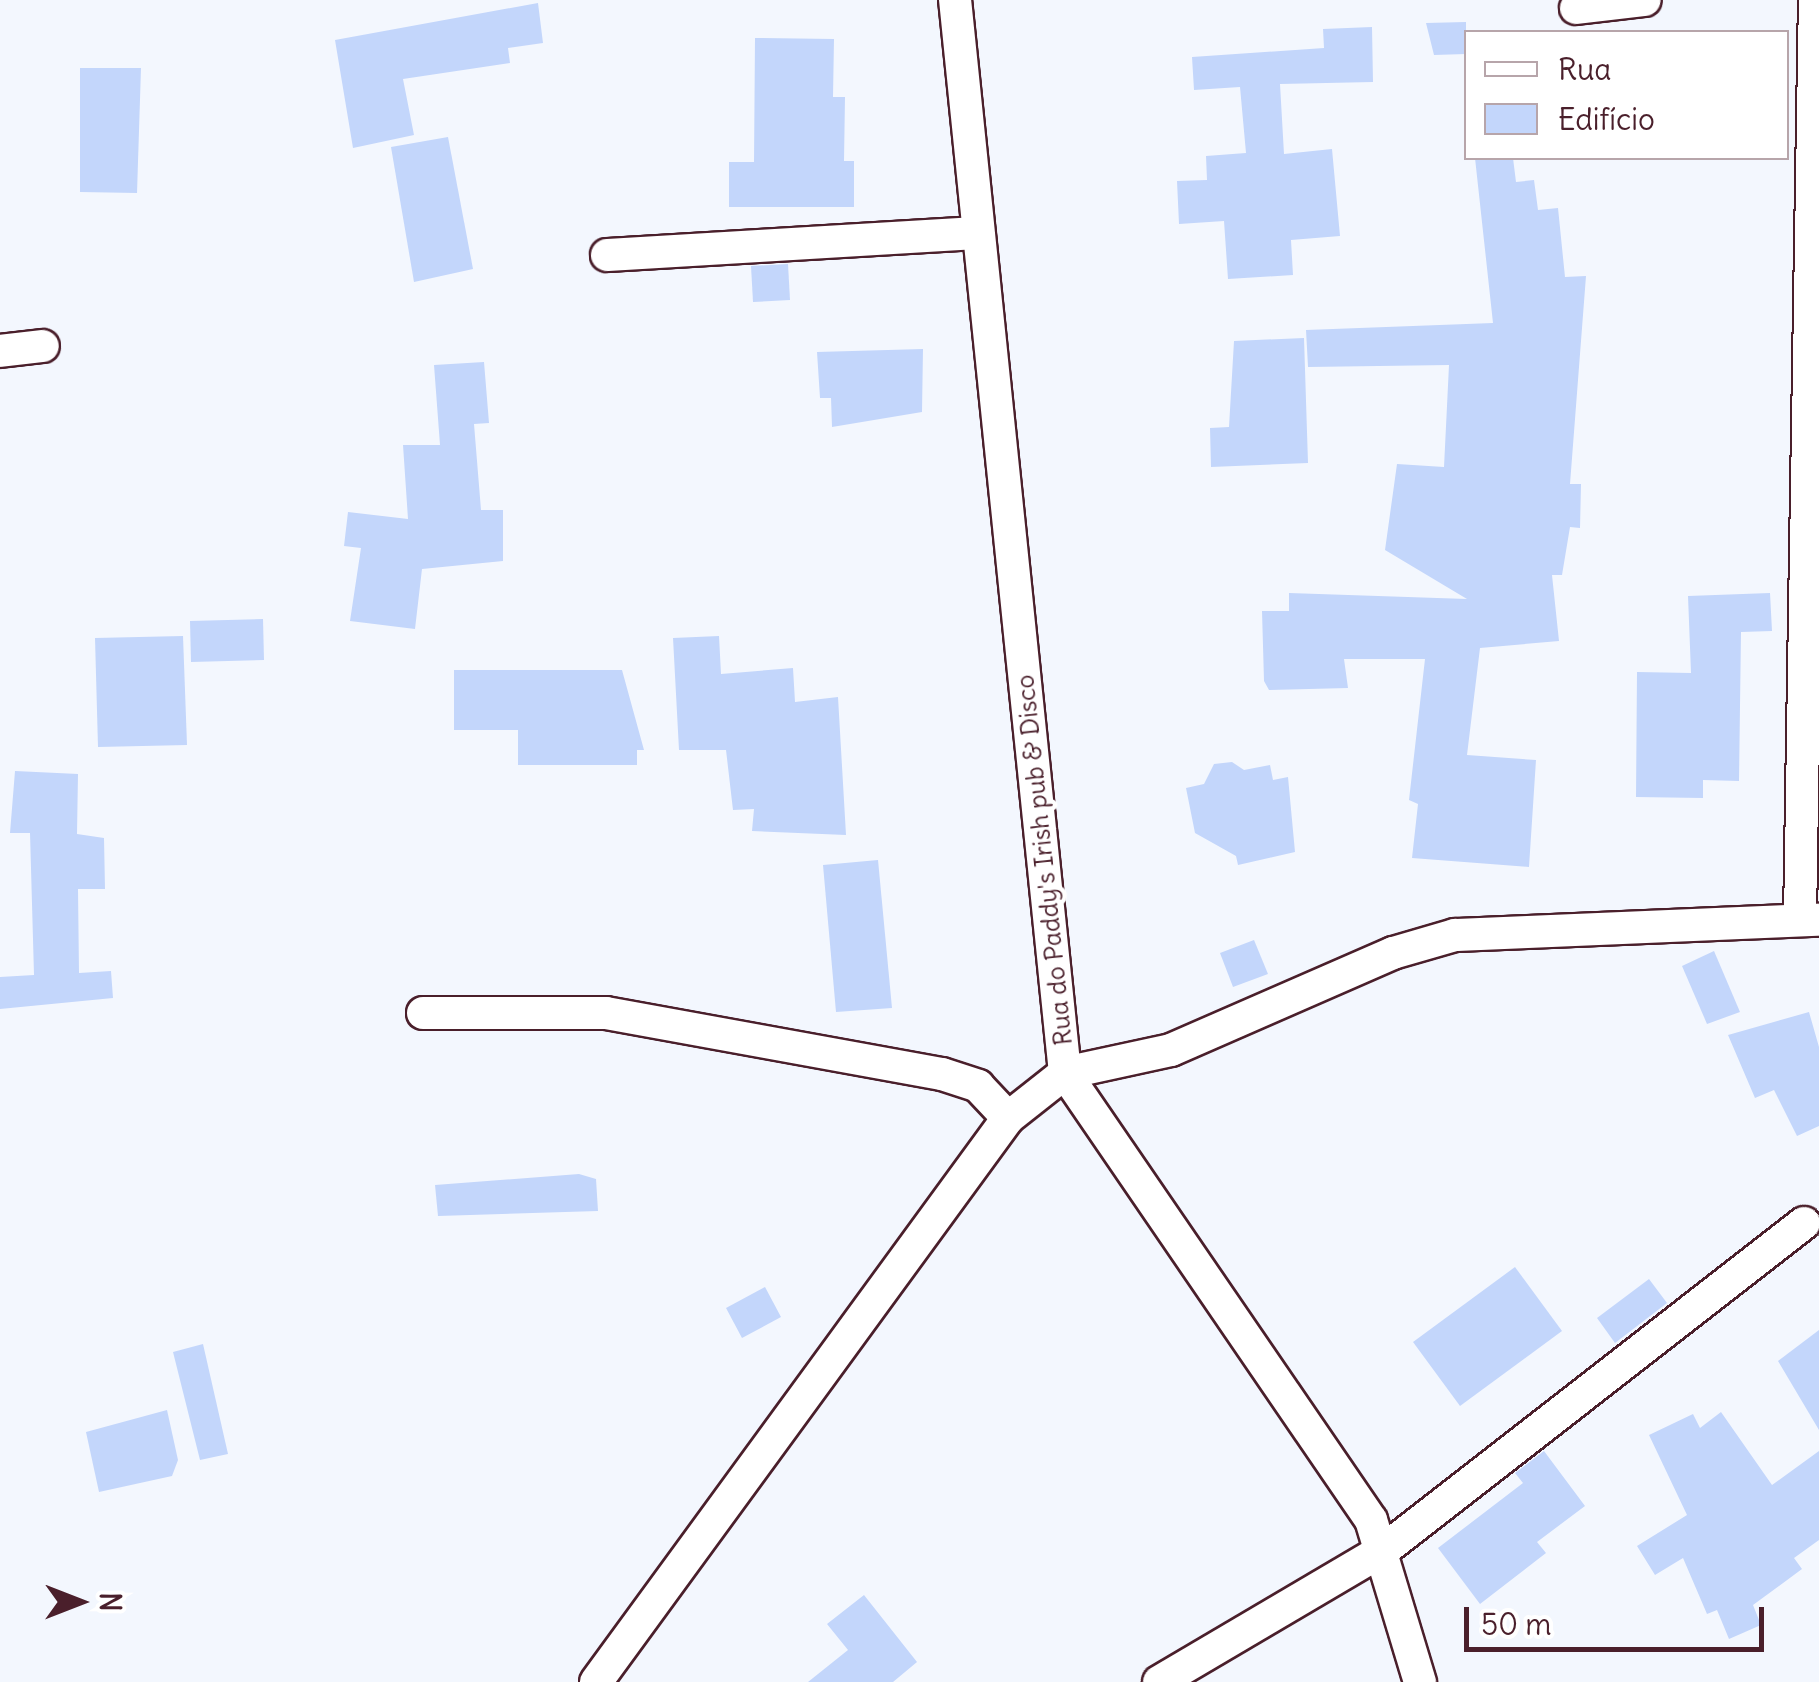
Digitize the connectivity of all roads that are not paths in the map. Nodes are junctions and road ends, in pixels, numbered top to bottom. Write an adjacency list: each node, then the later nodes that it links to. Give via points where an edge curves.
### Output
1 (955, 0): 6 (street, Rua do Paddy's Irish pub & Disco)
2 (1645, 0): 4 (street)
3 (1815, 0): 5 (street)
4 (1576, 8)
5 (1816, 160): 10 (street)
6 (977, 233): 7 (street); 13 (street, Rua do Paddy's Irish pub & Disco)
7 (607, 255)
8 (43, 346): 9 (street)
9 (0, 352)
10 (1811, 587): 11 (street)
11 (1810, 920): 13 (street, via 1455,935 1393,953 1171,1050)
12 (423, 1013): 14 (street, via 606,1013 942,1074 978,1086)
13 (1065, 1072): 14 (street, Rua do Paddy's Irish pub & Disco); 16 (street)
14 (1008, 1118): 17 (street, Rua do Paddy's Irish pub & Disco)
15 (1804, 1224): 16 (street)
16 (1384, 1549): 18 (street); 19 (street)
17 (596, 1682)
18 (1159, 1682)
19 (1420, 1682)

